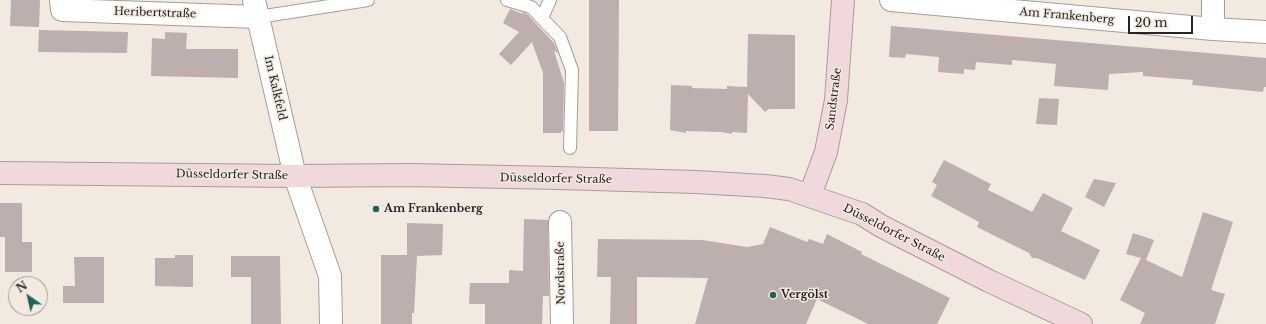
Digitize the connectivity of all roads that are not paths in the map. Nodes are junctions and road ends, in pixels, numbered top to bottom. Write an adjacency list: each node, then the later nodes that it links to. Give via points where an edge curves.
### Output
1 (61, 0): 8 (street, Heribertstraße, via 62,10)
2 (368, 0): 8 (lane)
3 (507, 0): 9 (lane, via 531,7)
4 (550, 0): 9 (lane)
5 (843, 0): 15 (main road, Sandstraße, via 836,100 826,152)
6 (891, 0): 10 (street, Am Frankenberg)
7 (1213, 0): 10 (street)
8 (256, 9): 14 (street, Im Kalkfeld)
9 (542, 18): 12 (lane, via 560,37 572,70)
10 (1213, 29): 11 (street, Am Frankenberg)
11 (1266, 32)
12 (570, 148)
13 (0, 173): 14 (main road, Düsseldorfer Straße)
14 (296, 176): 15 (main road, Düsseldorfer Straße, via 696,182 765,186 789,189); 17 (street, Im Kalkfeld, via 330,276)
15 (810, 196): 19 (main road, Düsseldorfer Straße, via 862,214 989,281)
16 (560, 222): 18 (street, Nordstraße)
17 (331, 324)
18 (562, 324)
19 (1081, 324)

